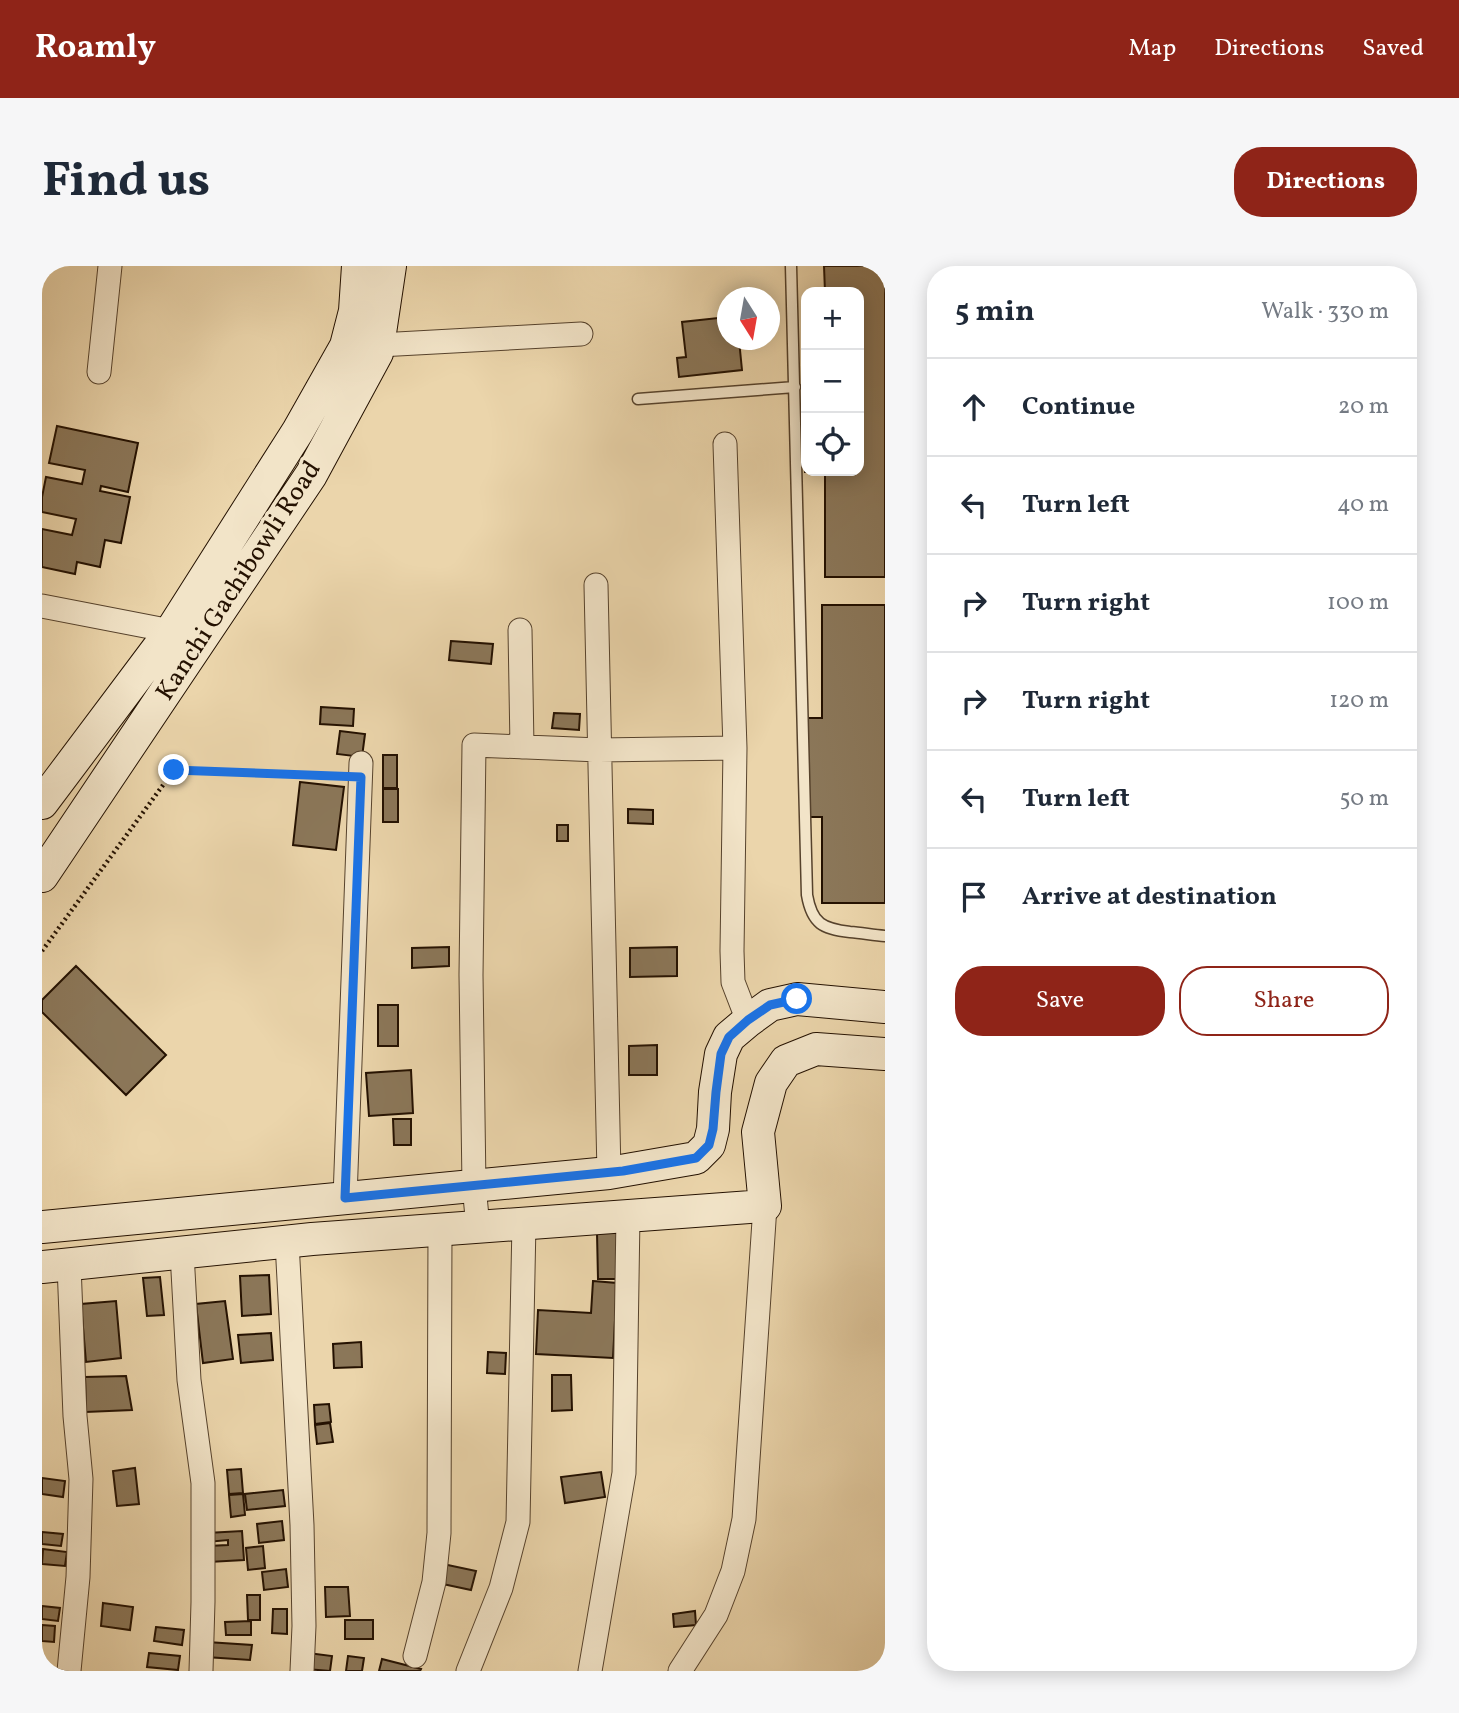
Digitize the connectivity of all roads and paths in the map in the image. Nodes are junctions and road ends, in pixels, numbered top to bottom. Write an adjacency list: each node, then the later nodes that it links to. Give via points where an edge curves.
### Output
1 (110, 266): 7 (street)
2 (358, 266): 14 (street, Kanchi Gachibowli Road, via 355,311 346,346 298,431)
3 (390, 266): 6 (street, Kanchi Gachibowli Road)
4 (791, 266): 8 (lane)
5 (581, 334): 6 (street)
6 (379, 345): 20 (street, Kanchi Gachibowli Road, via 311,475)
7 (99, 372)
8 (795, 387): 9 (lane); 21 (lane, via 807,895 817,922 829,930)
9 (638, 399)
10 (725, 444): 16 (street)
11 (596, 585): 17 (street)
12 (42, 606): 14 (street)
13 (520, 630): 15 (street)
14 (171, 631): 19 (street, Kanchi Gachibowli Road)
15 (522, 747): 17 (street); 29 (street, via 474,745)
16 (735, 748): 17 (street); 25 (street, via 733,982)
17 (599, 750): 28 (street)
18 (361, 770): 22 (path, via 174,770); 30 (street)
19 (42, 803)
20 (42, 876)
21 (885, 936)
22 (42, 951)
23 (818, 1001): 24 (street); 25 (street, via 797,999 770,1005); 26 (street)
24 (885, 1007)
25 (748, 1020): 28 (street, via 729,1037 721,1054 709,1145 696,1158)
26 (816, 1049): 27 (street); 31 (street, via 786,1061 771,1083 758,1132)
27 (885, 1054)
28 (609, 1173): 29 (street)
29 (474, 1186): 30 (street); 35 (street)
30 (345, 1198): 34 (street)
31 (765, 1206): 32 (street); 46 (street, via 744,1519 733,1571 716,1615)
32 (628, 1216): 33 (street); 45 (street, via 624,1473)
33 (524, 1223): 35 (street); 44 (street, via 518,1522 501,1588)
34 (42, 1227)
35 (478, 1227): 36 (street)
36 (440, 1230): 37 (street); 40 (street, via 439,1534 434,1582)
37 (287, 1242): 38 (street); 43 (street, via 302,1525)
38 (182, 1253): 39 (street); 42 (street, via 189,1380 203,1483)
39 (55, 1266): 41 (street, via 81,1479)
40 (415, 1656)
41 (69, 1671)
42 (201, 1671)
43 (302, 1671)
44 (468, 1671)
45 (590, 1671)
46 (680, 1671)

